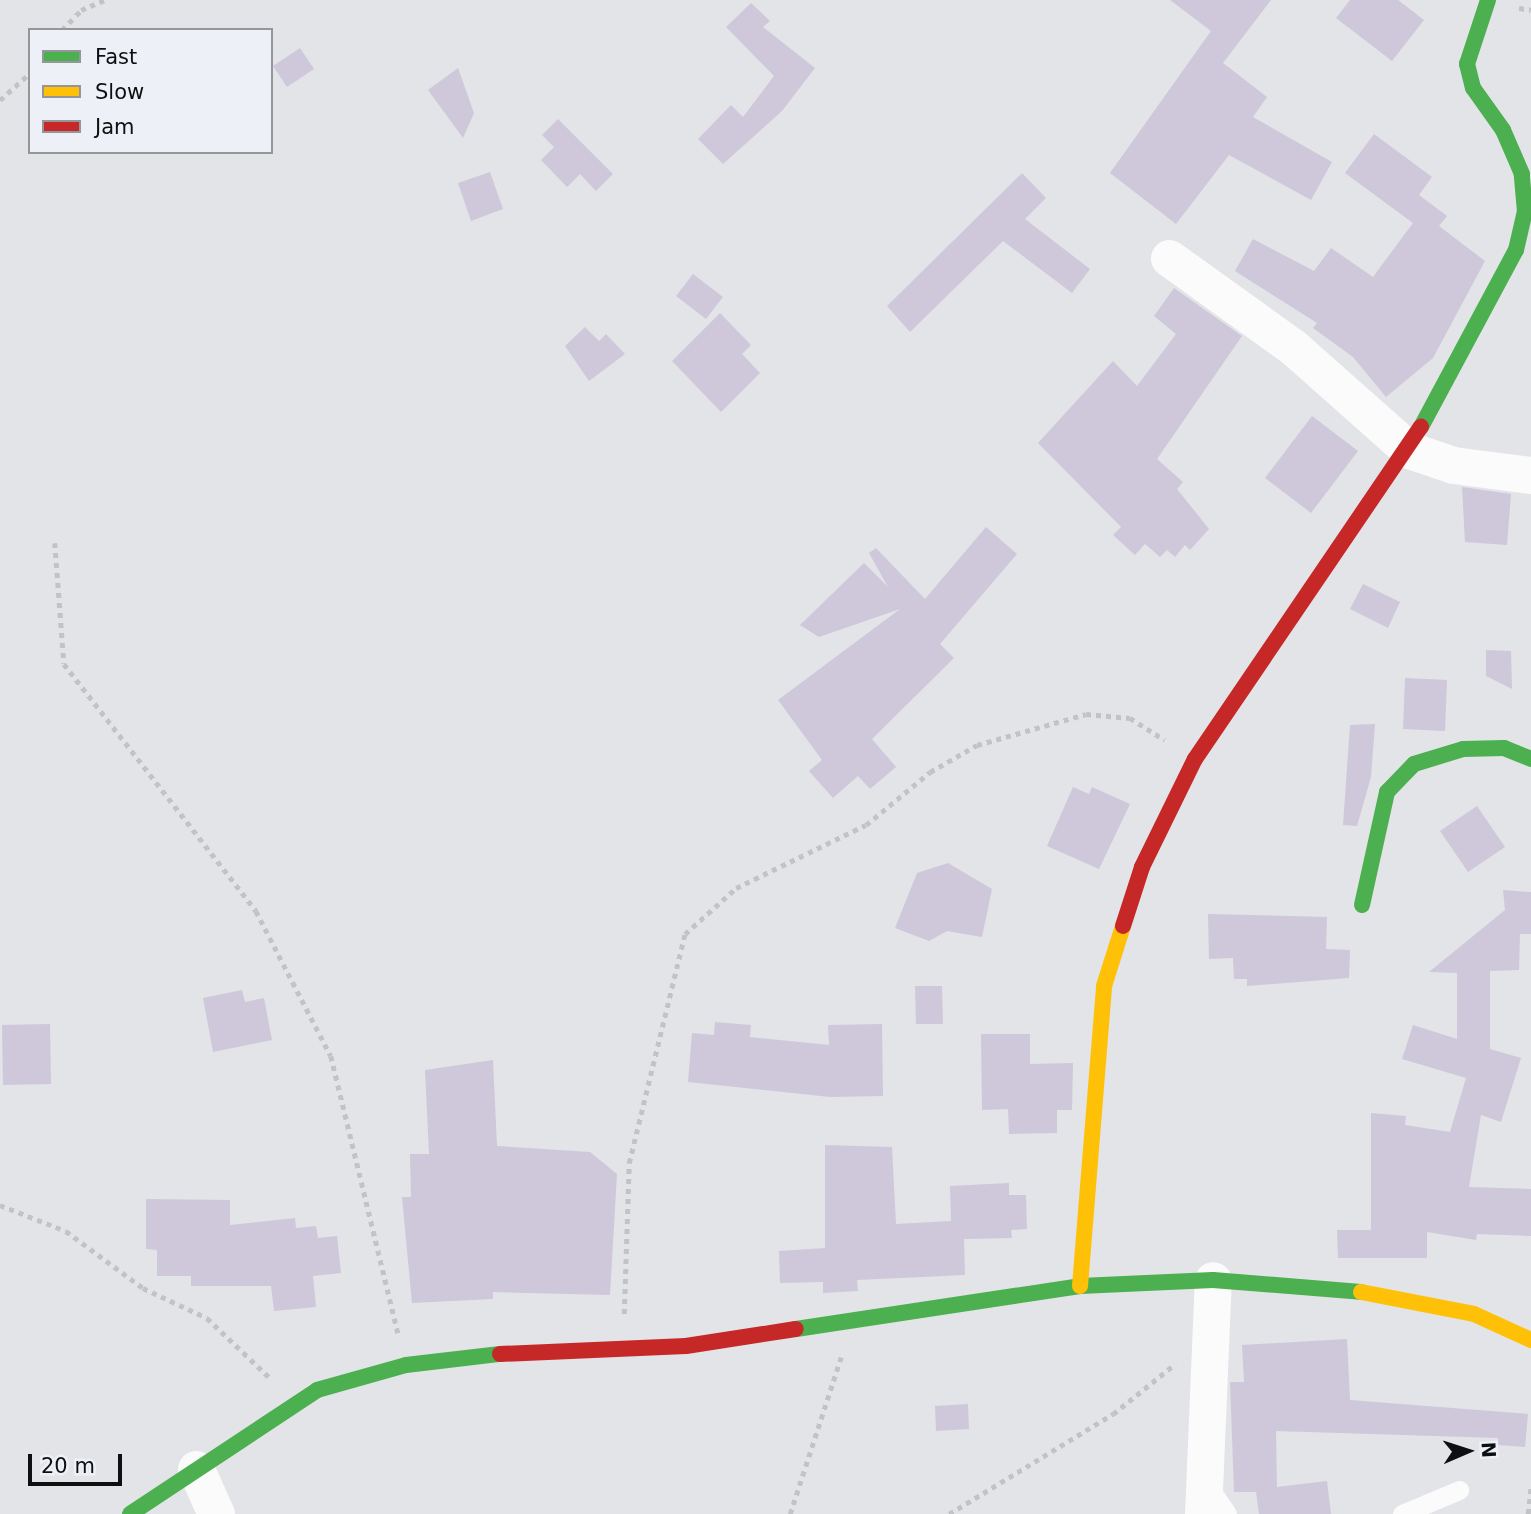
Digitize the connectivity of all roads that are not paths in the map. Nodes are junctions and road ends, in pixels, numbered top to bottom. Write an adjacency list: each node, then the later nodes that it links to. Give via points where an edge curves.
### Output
1 (1488, 0): 3 (street, via 1468,50 1469,76 1516,153 1525,212 1508,271)
2 (1169, 258): 3 (street, via 1293,347)
3 (1409, 450): 4 (street, via 1453,465); 8 (street, via 1195,759 1142,867 1104,986)
4 (1531, 474)
5 (1531, 759): 6 (street, via 1504,748 1463,749 1414,764 1387,792)
6 (1362, 905)
7 (1213, 1280): 8 (street); 9 (street, via 1353,1290 1474,1314); 12 (street)
8 (1080, 1286): 10 (street, via 854,1324 623,1350 406,1365 335,1383 297,1402)
9 (1531, 1340)
10 (196, 1469): 13 (street); 14 (street)
11 (1459, 1490): 16 (lane)
12 (1204, 1497): 15 (lane)
13 (130, 1514)
14 (216, 1514)
15 (1227, 1514)
16 (1402, 1514)

